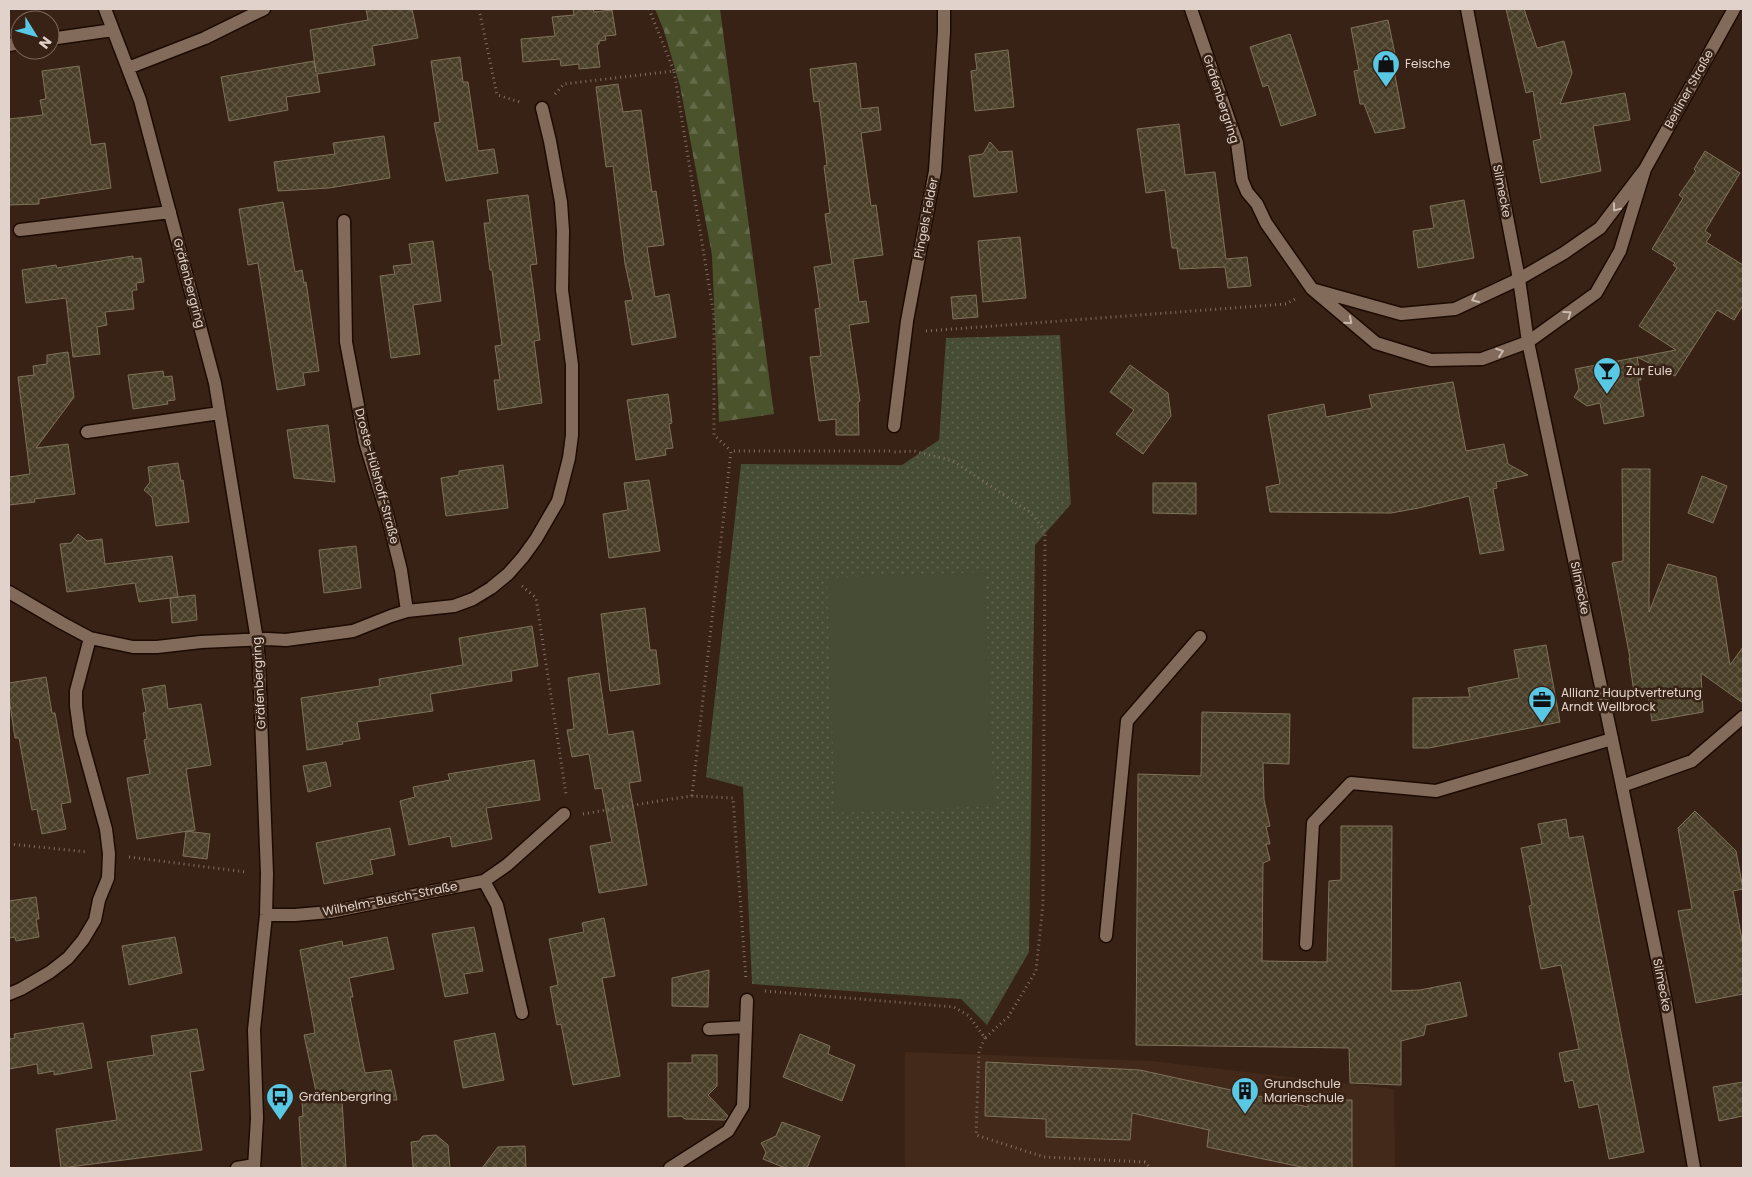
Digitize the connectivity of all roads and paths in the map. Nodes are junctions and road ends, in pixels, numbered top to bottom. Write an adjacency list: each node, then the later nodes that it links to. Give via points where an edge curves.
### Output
1 (105, 9): 9 (street, Gräfenbergring)
2 (479, 9): 13 (path, via 497,95)
3 (649, 9): 12 (path)
4 (944, 9): 20 (street, Pingels Felder, via 935,171)
5 (1191, 9): 19 (street, Gräfenbergring, via 1237,143 1247,192)
6 (1467, 9): 18 (street, Silmecke)
7 (1734, 9): 14 (street, Berliner Straße)
8 (257, 10): 11 (street, via 205,38)
9 (113, 30): 10 (street); 11 (street, Gräfenbergring)
10 (60, 38)
11 (128, 68): 15 (street, Gräfenbergring, via 140,100)
12 (674, 71): 13 (path, via 564,84); 25 (path, via 714,316 714,435)
13 (542, 108): 27 (street, via 562,212 562,290 572,372 572,434 558,501 536,539)
14 (1645, 169): 18 (street, Berliner Straße, one-way to 18, via 1600,228); 21 (street, Berliner Straße, one-way to 14, via 1596,293 1620,251)
15 (170, 212): 17 (street); 22 (street, Gräfenbergring)
16 (344, 221): 29 (street, Droste-Hülshoff-Straße, via 346,342 365,442 401,570)
17 (20, 230)
18 (1519, 278): 19 (street, one-way to 19, via 1455,308 1401,314); 21 (street, Silmecke)
19 (1312, 290): 20 (path, via 1286,304); 21 (street, Gräfenbergring, one-way to 21, via 1376,343 1431,360 1482,359)
20 (906, 332): 23 (street, Pingels Felder)
21 (1528, 342): 34 (street, Silmecke)
22 (220, 413): 24 (street); 32 (street, Gräfenbergring)
23 (894, 426): 26 (path)
24 (87, 432)
25 (731, 451): 26 (path); 36 (path)
26 (892, 452): 50 (path, via 914,451 953,461 1031,513 1045,531 1043,903 1036,971 1008,1017)
27 (508, 574): 29 (street, via 473,599 454,606); 37 (path, via 536,598 567,800)
28 (9, 592): 31 (street)
29 (407, 611): 32 (street, via 353,631 286,640)
30 (1200, 637): 43 (street, via 1127,720)
31 (90, 638): 32 (street, via 133,647); 39 (street, via 76,691 76,706 80,735 106,829)
32 (257, 640): 40 (street, Gräfenbergring)
33 (1743, 717): 35 (street, via 1692,762)
34 (1612, 740): 35 (street, Silmecke); 44 (street, via 1436,791 1352,783 1313,823)
35 (1622, 786): 55 (street, Silmecke, via 1665,998)
36 (692, 796): 37 (path, via 578,815); 46 (path, via 733,798)
37 (564, 814): 41 (street, Wilhelm-Busch-Straße, via 507,865)
38 (9, 844): 39 (path)
39 (109, 854): 40 (path); 45 (street, via 108,878 95,920 83,940 50,972)
40 (266, 874): 42 (street, Gräfenbergring)
41 (484, 881): 42 (street, Wilhelm-Busch-Straße, via 330,912); 47 (street, via 497,905)
42 (266, 915): 51 (street, Gräfenbergring, via 254,1030 257,1118)
43 (1106, 936)
44 (1306, 944)
45 (9, 994)
46 (747, 995): 48 (street); 50 (path, via 954,1007 969,1016)
47 (522, 1013)
48 (746, 1027): 49 (street); 53 (street, via 743,1106 728,1131)
49 (710, 1029)
50 (985, 1038): 54 (path, via 979,1051 976,1135 1044,1157 1145,1162)
51 (254, 1167): 52 (street, Gräfenbergring)
52 (237, 1168)
53 (670, 1168)
54 (1150, 1168)
55 (1694, 1168)

